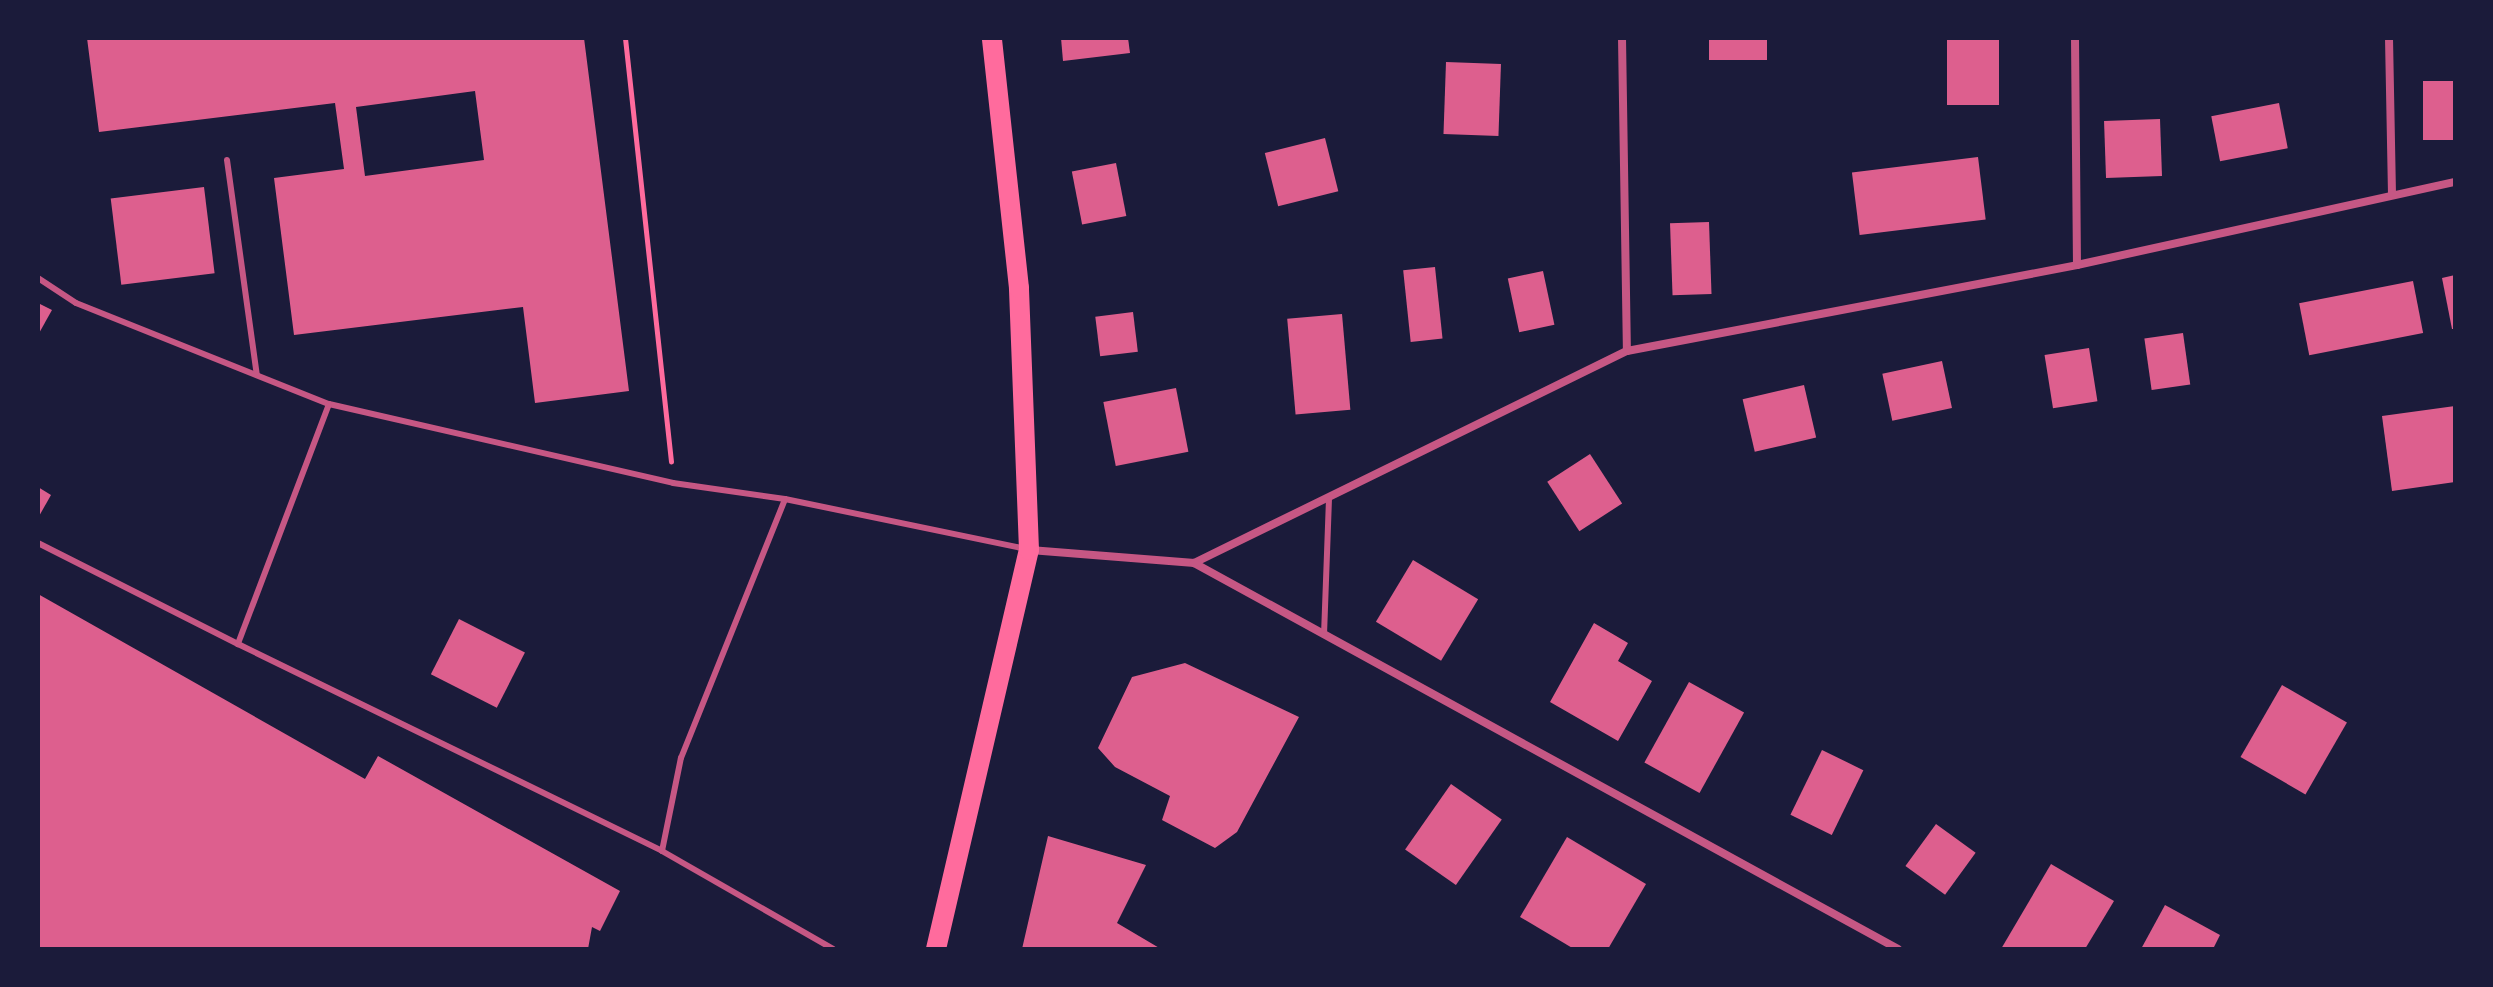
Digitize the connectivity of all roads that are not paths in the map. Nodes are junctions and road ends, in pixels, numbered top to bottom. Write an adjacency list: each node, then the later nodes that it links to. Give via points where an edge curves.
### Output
1 (992, 38): 16 (main road, via 1019,288)
2 (1622, 38): 10 (street)
3 (2075, 38): 8 (street)
4 (2389, 38): 7 (street)
5 (227, 160): 11 (lane)
6 (2455, 182): 7 (street)
7 (2392, 195): 8 (street)
8 (2077, 265): 10 (street)
9 (38, 278): 11 (lane, via 76,303)
10 (1627, 351): 14 (street)
11 (257, 375): 12 (lane)
12 (329, 404): 13 (lane, via 673,483); 19 (lane)
13 (785, 499): 16 (lane); 20 (lane, via 681,758)
14 (1329, 500): 17 (street); 18 (lane)
15 (38, 543): 19 (lane)
16 (1029, 550): 17 (street); 22 (main road)
17 (1194, 563): 18 (street)
18 (1324, 638): 23 (street)
19 (238, 644): 20 (lane)
20 (662, 851): 21 (lane)
21 (833, 949)
22 (936, 949)
23 (1898, 949)

